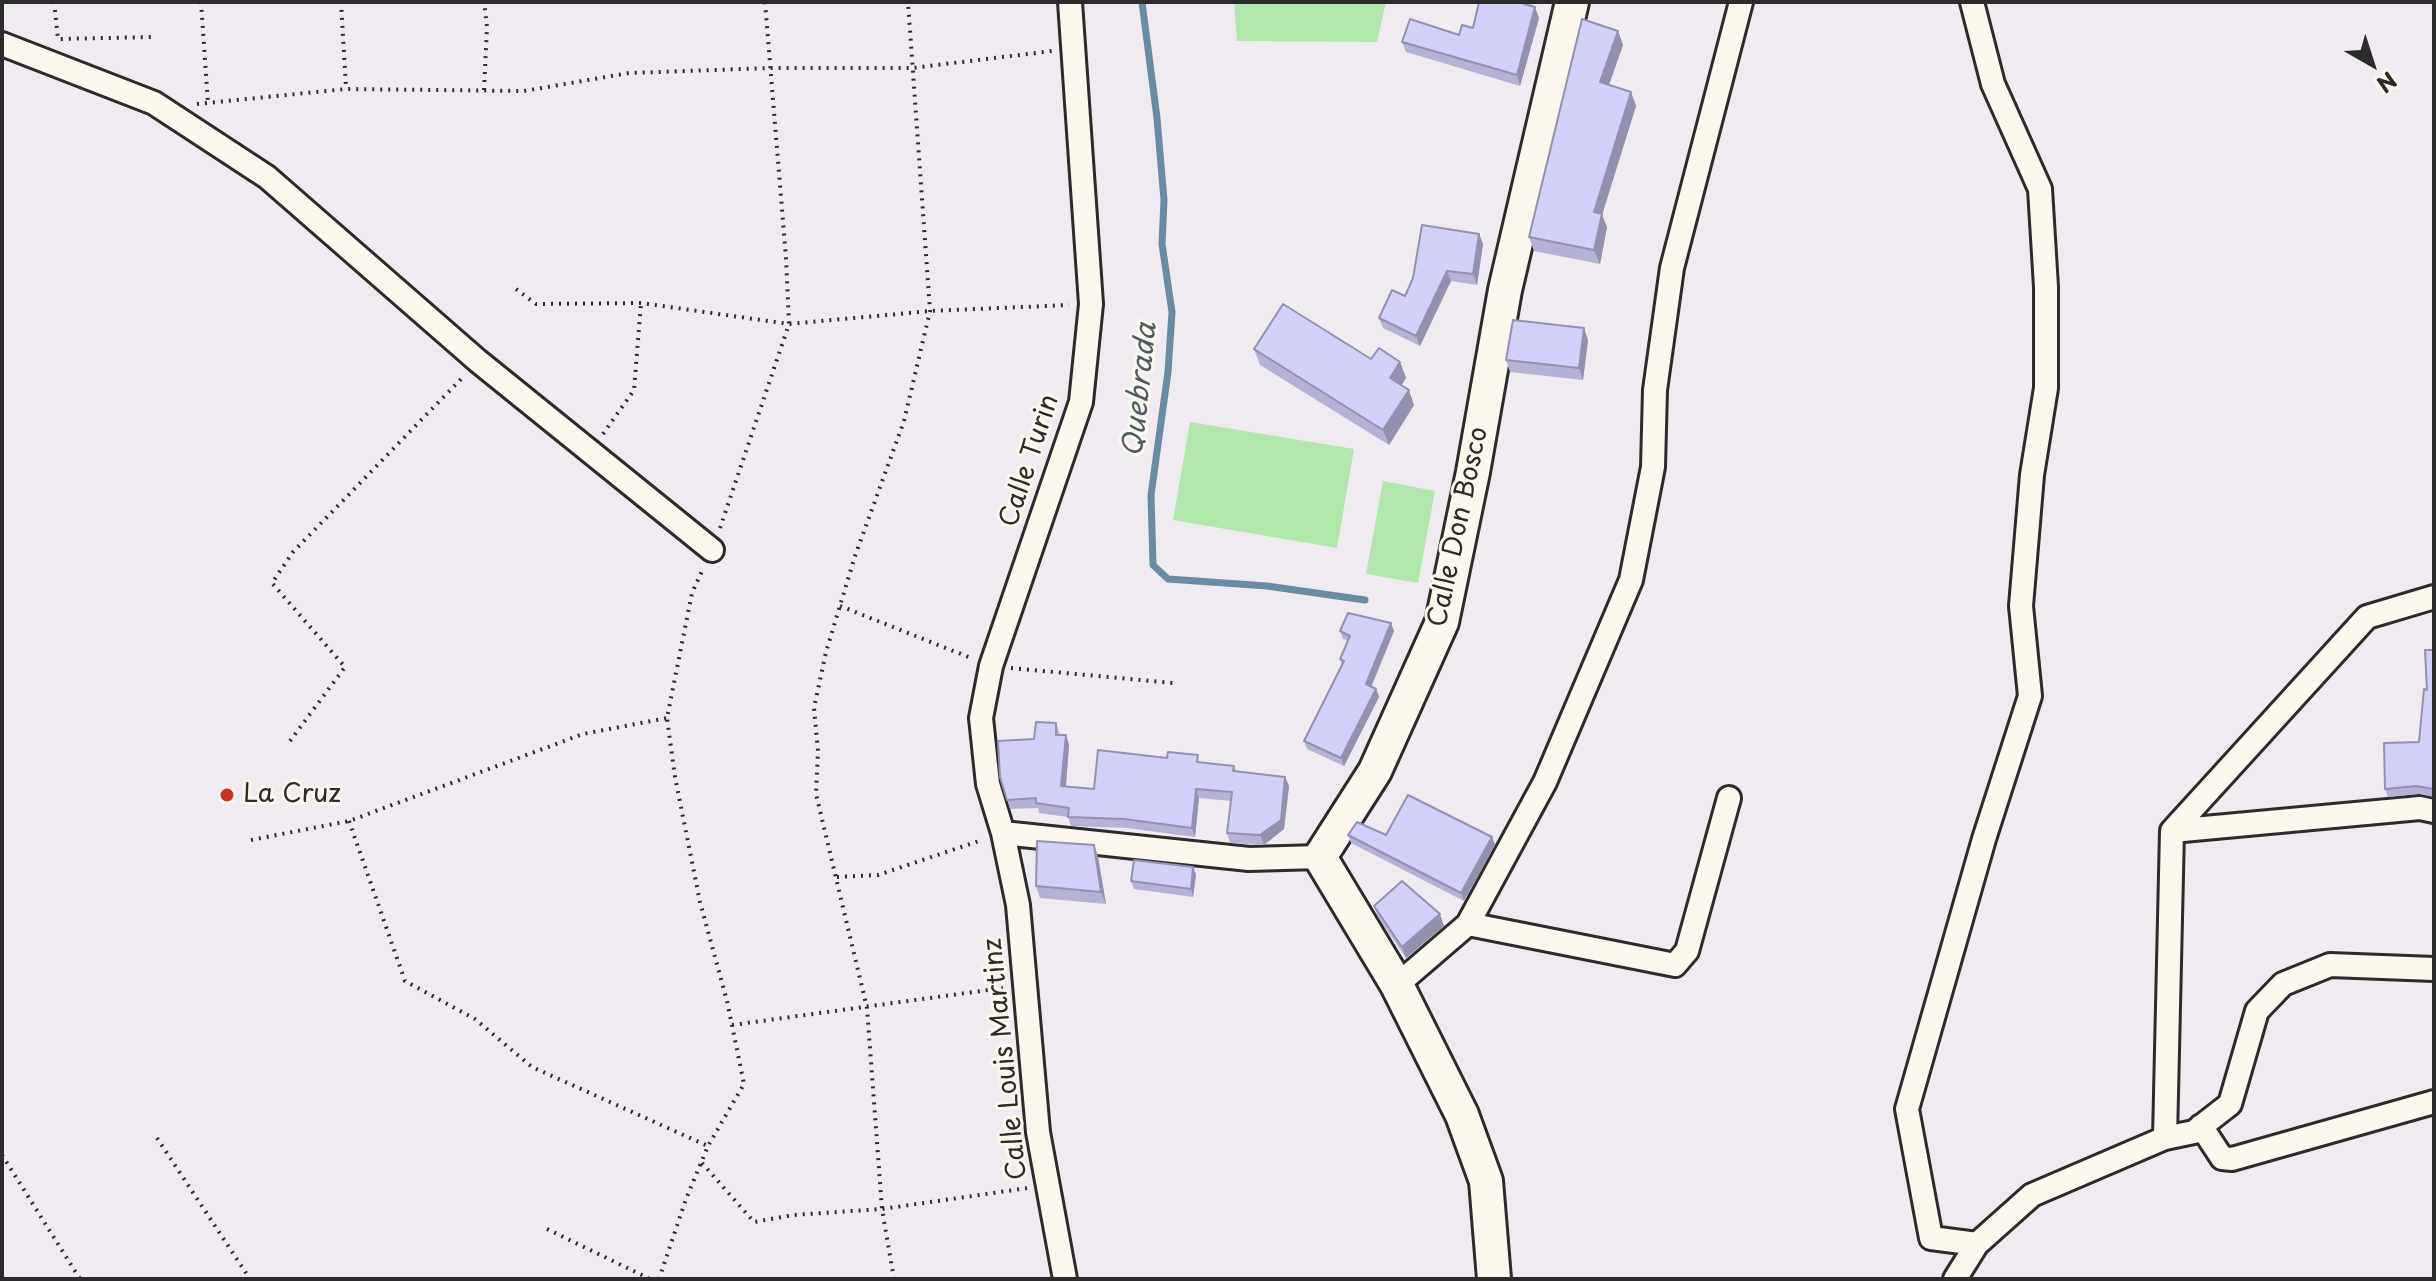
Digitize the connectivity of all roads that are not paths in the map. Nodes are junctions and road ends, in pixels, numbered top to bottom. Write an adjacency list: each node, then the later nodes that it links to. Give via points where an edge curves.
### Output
1 (1070, 2): 11 (street, Calle Turin, via 1091,304 1081,402 991,666 981,718 988,784)
2 (1572, 2): 12 (street, Calle Don Bosco, via 1505,290 1442,622 1375,771)
3 (1741, 2): 13 (street, via 1672,268 1655,390 1653,467 1631,580 1545,782)
4 (1972, 2): 19 (street, via 1993,84 2040,189 2046,287 2046,388 2021,606 2030,696 1907,1109 1931,1238)
5 (2, 44): 6 (street, via 154,103 267,177 478,361)
6 (712, 550)
7 (2434, 597): 10 (street, via 2367,617)
8 (1729, 798): 13 (street, via 1687,951 1675,965)
9 (2434, 811): 10 (street, via 2420,808)
10 (2172, 831): 18 (street)
11 (1003, 833): 12 (street, via 1249,859); 20 (street, Calle Louis Martinz, via 1018,905 1038,1132)
12 (1320, 857): 15 (street)
13 (1468, 924): 15 (street)
14 (2434, 969): 17 (street, via 2330,965 2283,984 2257,1011 2230,1104)
15 (1397, 985): 21 (street, via 1462,1115 1486,1181)
16 (2434, 1102): 17 (street, via 2232,1159 2222,1158)
17 (2201, 1126): 18 (street)
18 (2165, 1138): 19 (street, via 2032,1195)
19 (1977, 1244): 22 (street)
20 (1065, 1279)
21 (1494, 1279)
22 (1955, 1279)

